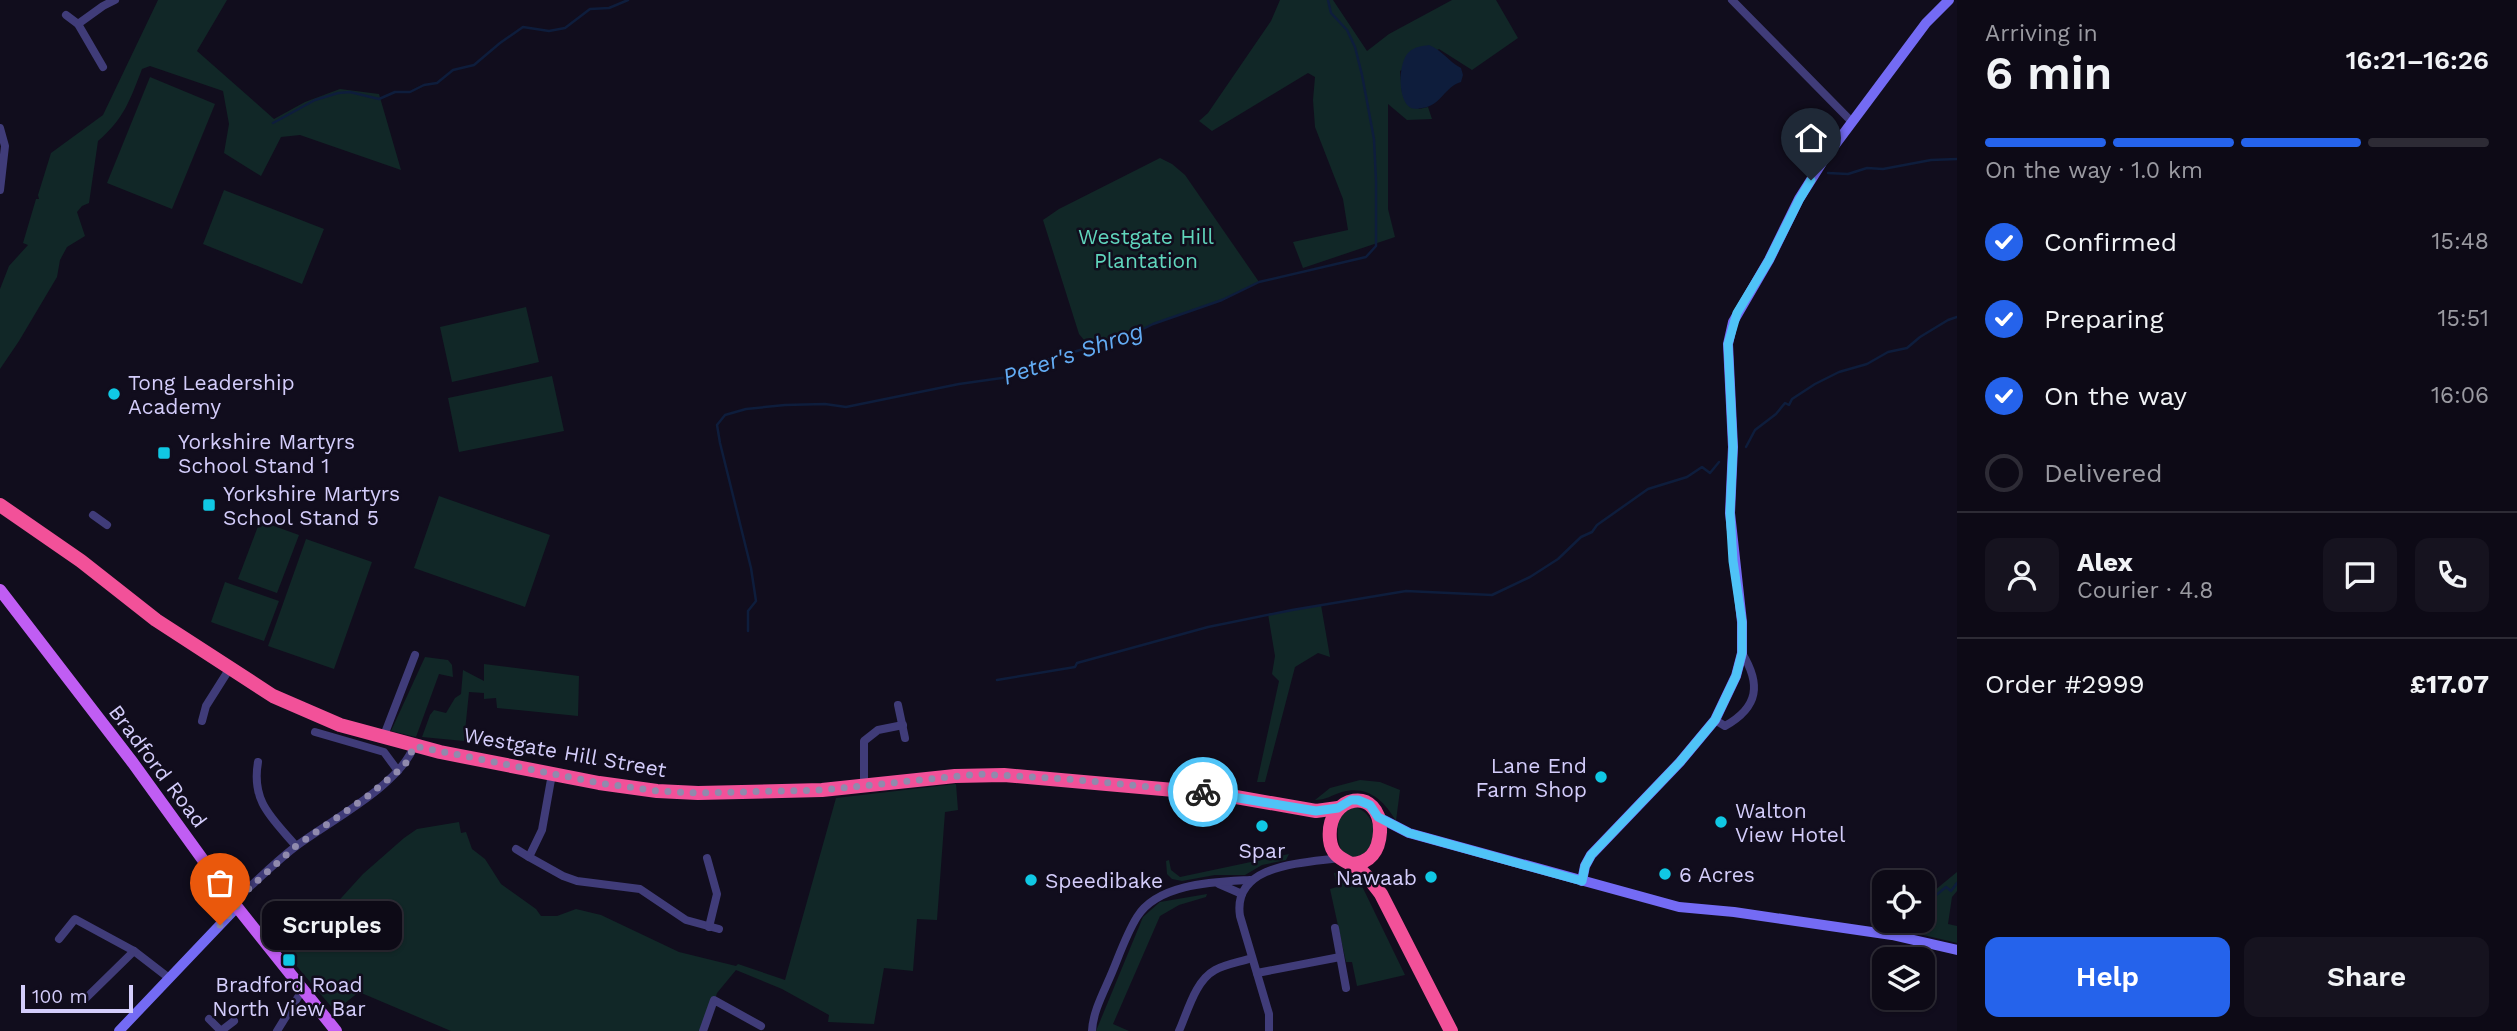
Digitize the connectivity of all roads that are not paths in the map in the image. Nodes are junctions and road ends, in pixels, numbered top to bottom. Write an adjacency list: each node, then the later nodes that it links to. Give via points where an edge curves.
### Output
1 (115, 0): 5 (street)
2 (1732, 0): 7 (street)
3 (1949, 0): 7 (street, via 1926,23)
4 (66, 15): 5 (street)
5 (78, 24): 6 (street)
6 (103, 67)
7 (1852, 122): 14 (street, via 1799,200 1731,328 1730,513)
8 (0, 128): 9 (street, via 5,146)
9 (0, 190)
10 (0, 505): 16 (highway, Westgate Hill Street, via 156,620)
11 (93, 515): 12 (street)
12 (107, 525)
13 (0, 590): 46 (main road, Bradford Road)
14 (1742, 653): 18 (street); 18 (street, via 1753,670 1755,693 1739,718 1725,726)
15 (415, 654): 22 (street)
16 (230, 668): 19 (street); 22 (highway, Westgate Hill Street, via 273,696)
17 (898, 705): 20 (street)
18 (1715, 720): 42 (street, via 1591,855)
19 (202, 721)
20 (903, 725): 23 (street); 28 (street, via 878,730 864,741)
21 (315, 732): 26 (street, via 384,752)
22 (383, 738): 24 (highway, Westgate Hill Street)
23 (905, 738)
24 (414, 746): 26 (street); 27 (highway, Westgate Hill Street)
25 (258, 762): 34 (street, via 260,800)
26 (398, 771): 34 (street)
27 (552, 775): 28 (highway, Westgate Hill Street, via 625,788 698,793); 37 (street, via 542,830)
28 (864, 786): 30 (highway, Westgate Hill Street, via 1004,775 1196,791)
29 (1338, 808): 30 (highway, Westgate Hill Street); 31 (highway, via 1358,800 1370,805); 33 (highway)
30 (1316, 811): 33 (highway)
31 (1378, 817): 32 (street); 36 (highway)
32 (1409, 833): 36 (street, via 1393,835); 42 (street)
33 (1330, 837): 39 (street); 40 (highway)
34 (296, 846): 46 (street)
35 (516, 849): 37 (street)
36 (1376, 849): 40 (highway, via 1364,862); 45 (highway, via 1375,876)
37 (529, 857): 38 (street, via 577,881 640,889 682,918 714,928 717,894)
38 (707, 858)
39 (1313, 861): 40 (street); 41 (street, via 1270,870)
40 (1345, 861): 45 (highway, via 1368,877)
41 (1250, 880): 43 (street); 44 (street)
42 (1582, 881): 49 (street, via 1679,907 1892,934)
43 (1216, 882): 44 (street); 66 (street, via 1159,896 1137,915 1099,1003)
44 (1242, 894): 52 (street, via 1239,911)
45 (1381, 894): 69 (highway)
46 (235, 904): 54 (street); 56 (main road, Bradford Road)
47 (1335, 928): 51 (street)
48 (59, 939): 50 (street, via 75,919)
49 (1957, 950)
50 (134, 951): 54 (street); 57 (street)
51 (1340, 957): 53 (street); 55 (street)
52 (1252, 958): 53 (street); 67 (street, via 1208,976)
53 (1257, 973): 68 (street)
54 (169, 978): 61 (street)
55 (1346, 988)
56 (303, 989): 63 (street); 64 (main road, Bradford Road)
57 (83, 1001)
58 (209, 1019): 62 (street)
59 (234, 1021): 62 (street)
60 (761, 1026): 65 (street, via 713,1000)
61 (119, 1031)
62 (221, 1031)
63 (277, 1031)
64 (336, 1031)
65 (703, 1031)
66 (1092, 1031)
67 (1179, 1031)
68 (1269, 1031)
69 (1451, 1031)

